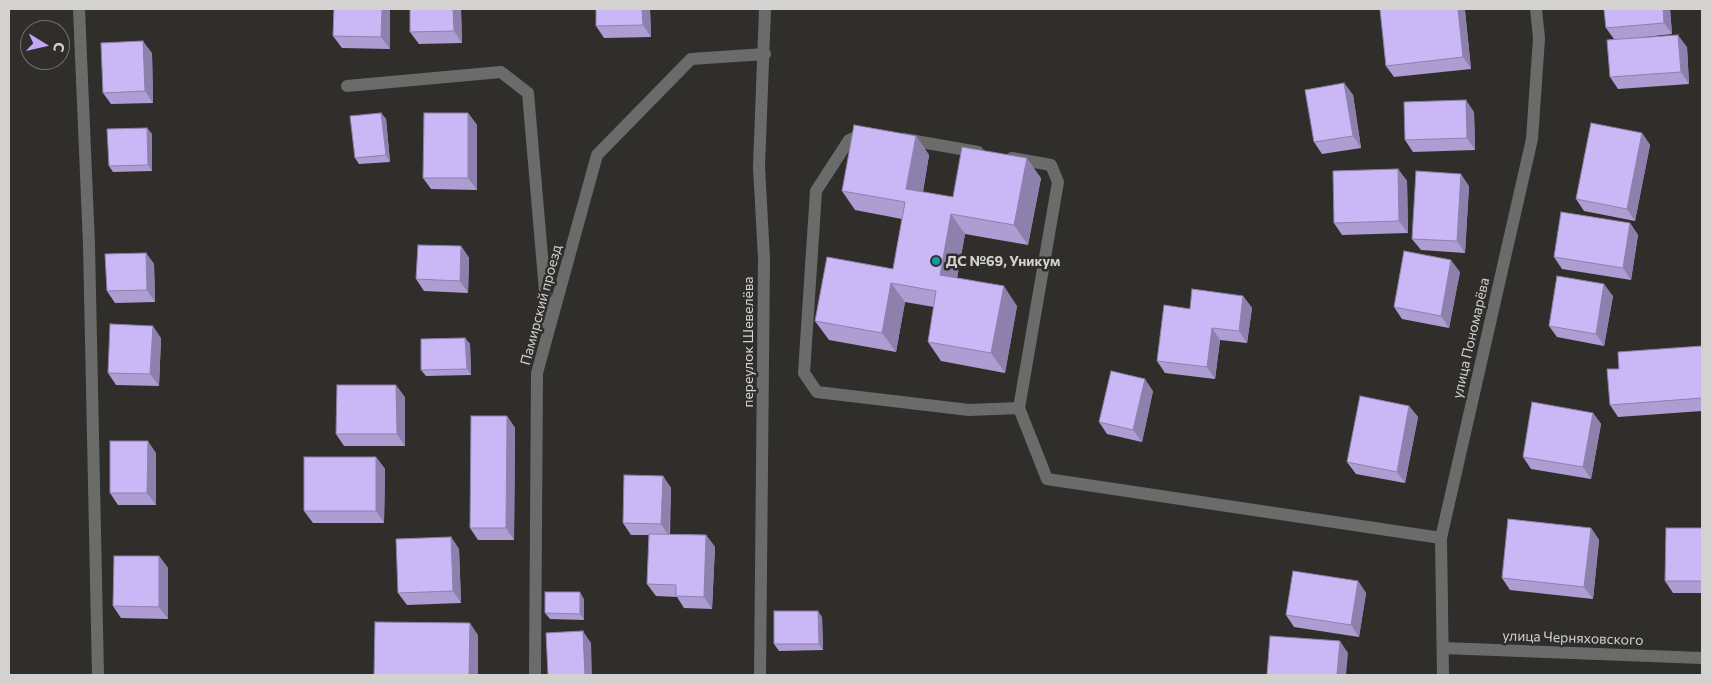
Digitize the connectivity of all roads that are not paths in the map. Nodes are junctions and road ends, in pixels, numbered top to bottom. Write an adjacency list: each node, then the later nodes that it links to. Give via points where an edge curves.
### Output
1 (79, 9): 13 (street, via 89,246)
2 (765, 9): 4 (street, переулок Шевелёва)
3 (1536, 9): 10 (street, улица Пономарёва, via 1539,38 1532,139)
4 (765, 54): 8 (street, Памирский проезд, via 691,59 598,155); 15 (street, переулок Шевелёва, via 759,167 764,258)
5 (347, 86): 8 (street, via 501,72 528,93)
6 (876, 134): 9 (street, via 866,133 849,140 816,192 804,373 817,392 969,410)
7 (896, 138): 9 (street, via 1050,164 1058,182)
8 (548, 334): 14 (street, Памирский проезд, via 537,373)
9 (1019, 408): 10 (street, via 1047,480)
10 (1441, 538): 11 (street, улица Пономарёва)
11 (1443, 648): 12 (street, улица Черняховского); 16 (street, улица Пономарёва)
12 (1702, 658)
13 (98, 675)
14 (535, 675)
15 (760, 675)
16 (1444, 675)

